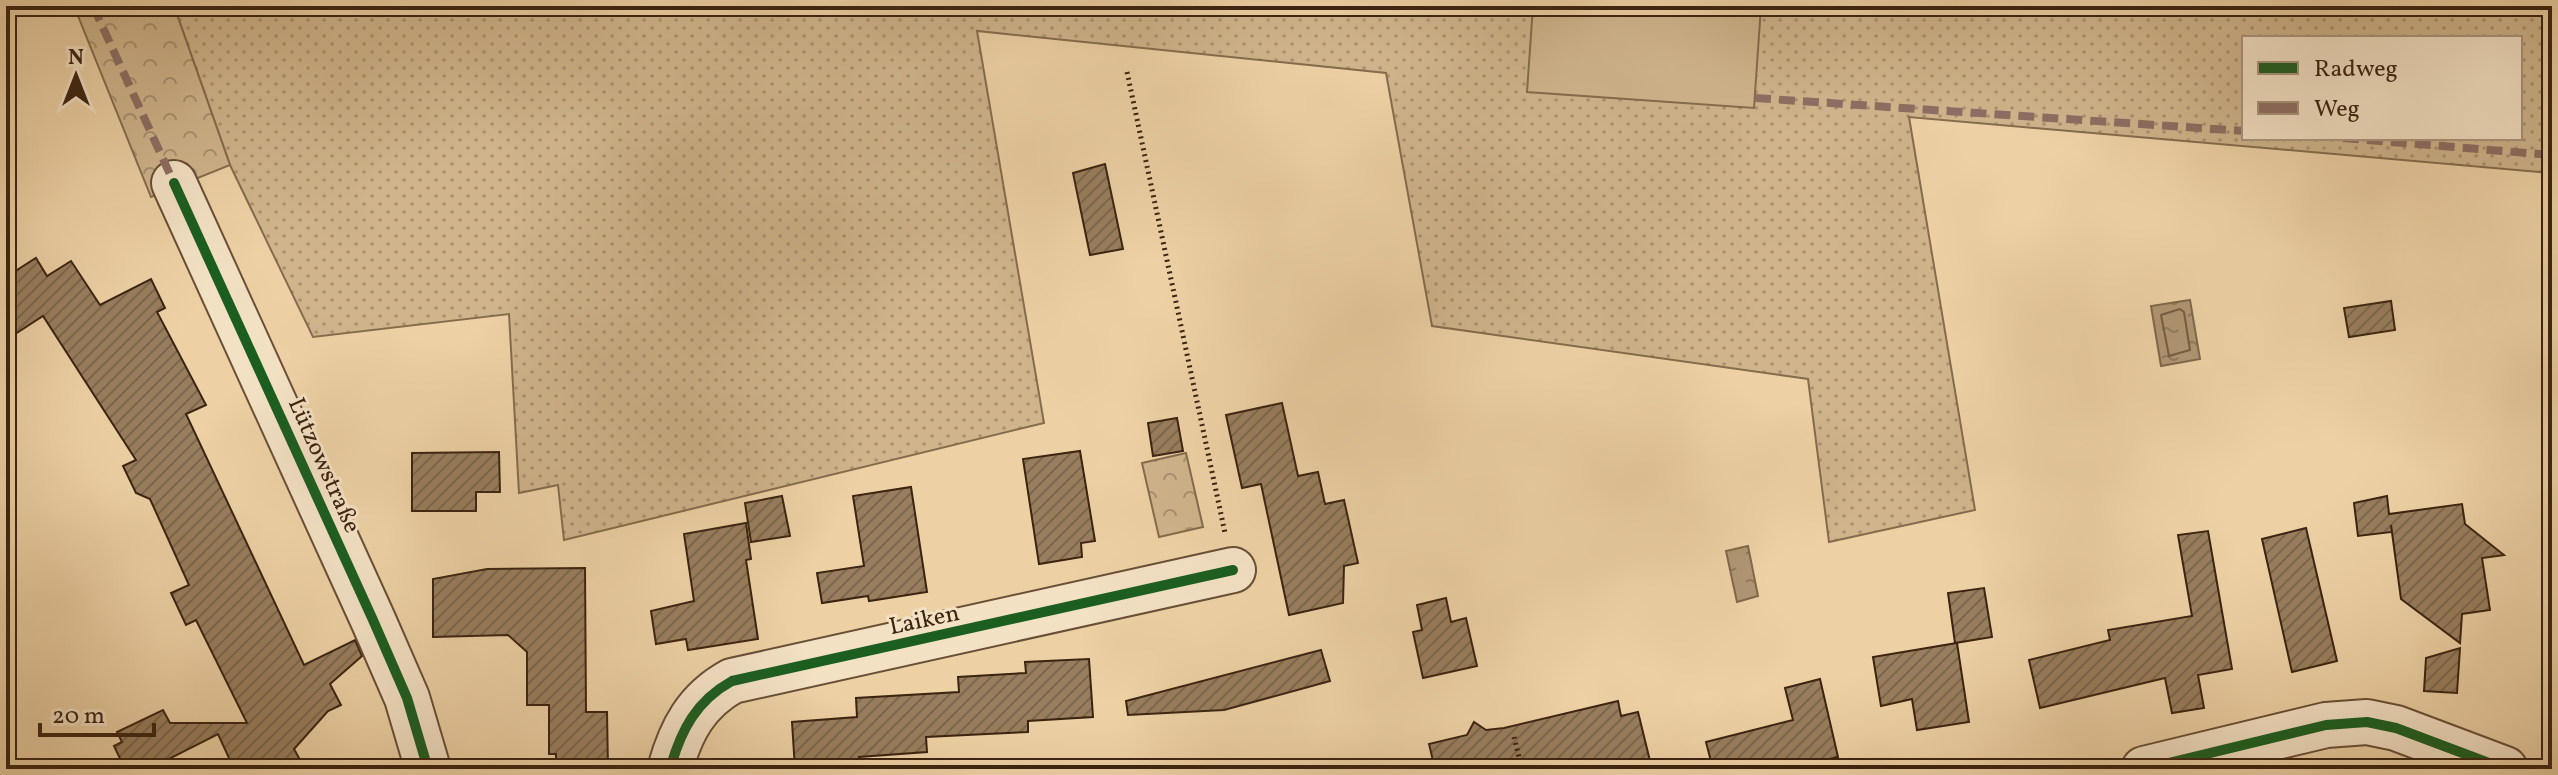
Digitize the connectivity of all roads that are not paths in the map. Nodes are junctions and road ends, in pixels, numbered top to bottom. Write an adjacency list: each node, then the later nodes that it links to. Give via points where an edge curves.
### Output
1 (174, 183): 3 (street, Lützowstraße, via 407,698)
2 (1233, 570): 4 (street, Laiken, via 732,681 687,721)
3 (428, 769)
4 (670, 769)
5 (2144, 769): 6 (street, via 2326,725 2367,722)
6 (2505, 769)

